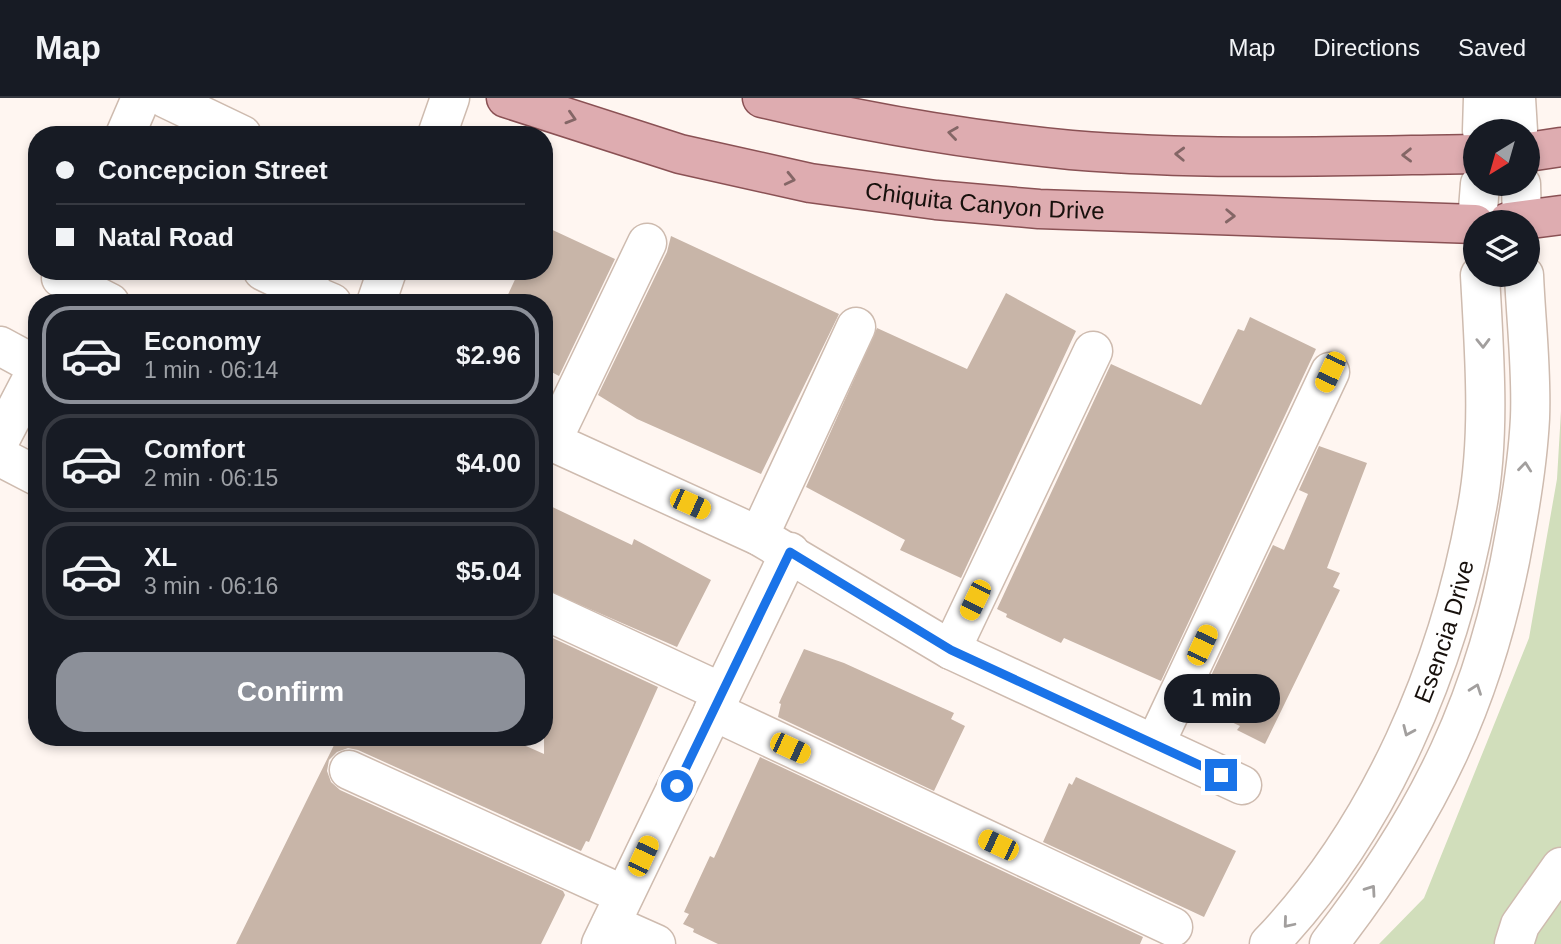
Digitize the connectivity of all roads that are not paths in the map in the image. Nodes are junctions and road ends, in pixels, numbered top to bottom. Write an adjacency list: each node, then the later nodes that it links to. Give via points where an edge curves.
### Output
1 (141, 98): 10 (street)
2 (165, 98): 11 (street)
3 (450, 98): 12 (street)
4 (506, 98): 18 (main road, Chiquita Canyon Drive, one-way to 18, via 680,154 810,183 936,200 1053,209)
5 (762, 98): 15 (main road, one-way to 5, via 1269,158 1071,149 873,122)
6 (1483, 98): 8 (street)
7 (1516, 98): 9 (street)
8 (1482, 119)
9 (1517, 119)
10 (129, 126)
11 (223, 126)
12 (440, 126)
13 (1561, 147): 14 (main road)
14 (1540, 150)
15 (1463, 154)
16 (1561, 215): 17 (main road)
17 (1540, 219)
18 (1463, 223)
19 (647, 243): 32 (street)
20 (65, 280): 25 (street)
21 (291, 280): 24 (street)
22 (1480, 287): 48 (street, Esencia Drive, one-way to 48, via 1483,413 1478,506 1437,661 1407,733 1335,865)
23 (1525, 287): 49 (street, Esencia Drive, one-way to 23, via 1371,890 1433,786 1457,739 1496,630 1522,494 1530,417)
24 (316, 288)
25 (92, 294)
26 (856, 327): 37 (street)
27 (0, 346): 29 (street)
28 (1093, 351): 39 (street)
29 (28, 362)
30 (1330, 372): 41 (street)
31 (28, 385): 33 (street)
32 (553, 430)
33 (0, 440)
34 (553, 442): 37 (street)
35 (0, 457): 36 (street)
36 (28, 471)
37 (775, 544): 39 (street); 40 (street)
38 (553, 615): 40 (street)
39 (951, 650): 41 (street)
40 (717, 701): 45 (street); 46 (street)
41 (1155, 744): 43 (street)
42 (349, 770): 45 (street)
43 (1242, 785)
44 (1561, 867): 50 (street, via 1520,925)
45 (612, 921): 47 (street)
46 (1173, 927)
47 (656, 944)
48 (1269, 944)
49 (1329, 944)
50 (1514, 944)

